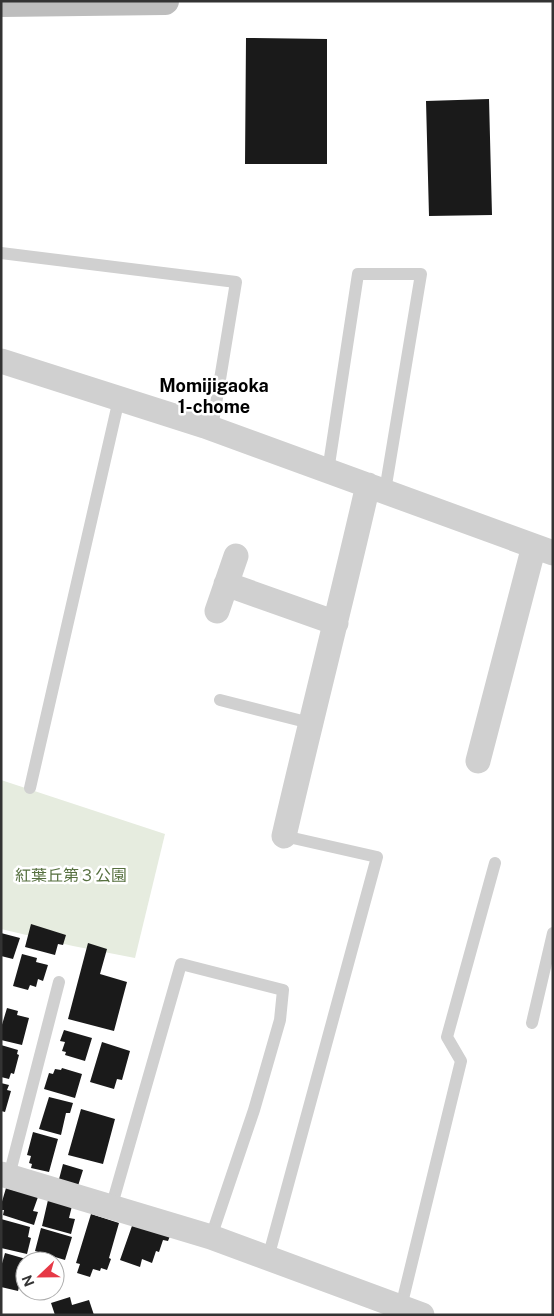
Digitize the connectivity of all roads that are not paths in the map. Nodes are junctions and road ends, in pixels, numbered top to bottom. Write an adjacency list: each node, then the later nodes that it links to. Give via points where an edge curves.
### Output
1 (165, 1): 2 (street)
2 (1, 3)
3 (1, 253): 6 (lane, via 236,282)
4 (1, 361): 5 (street)
5 (119, 399): 6 (street); 17 (lane)
6 (212, 428): 7 (street)
7 (328, 471): 8 (street); 8 (lane, via 358,274 421,274)
8 (376, 488): 9 (street); 13 (street)
9 (544, 550): 16 (street)
10 (236, 556): 11 (street)
11 (226, 584): 12 (street); 13 (street)
12 (217, 611)
13 (336, 623): 15 (street)
14 (220, 700): 15 (lane)
15 (310, 723): 18 (street)
16 (478, 761)
17 (30, 788)
18 (284, 836): 26 (lane, via 377,858)
19 (495, 863): 27 (lane, via 447,1037 461,1062)
20 (553, 933): 22 (lane)
21 (59, 982): 23 (lane)
22 (532, 1023)
23 (5, 1175): 24 (street)
24 (111, 1208): 25 (street); 25 (lane, via 181,964 283,990 280,1020 254,1110)
25 (211, 1237): 26 (street)
26 (268, 1258): 27 (street)
27 (411, 1311)

